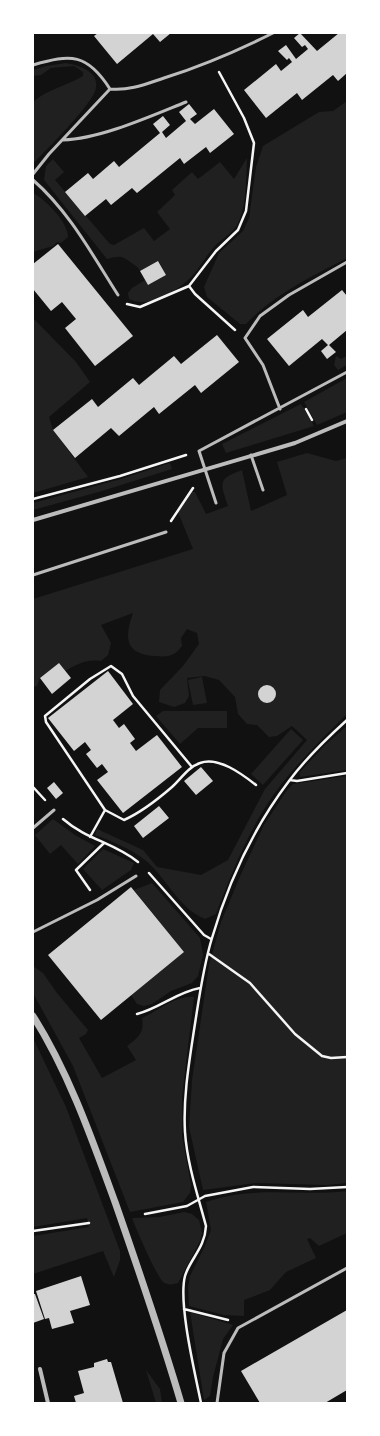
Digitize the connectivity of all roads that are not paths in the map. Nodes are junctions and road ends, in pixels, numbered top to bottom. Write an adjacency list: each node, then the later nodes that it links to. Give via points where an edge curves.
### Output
1 (272, 33): 3 (lane, via 214,61 138,86 122,90)
2 (33, 65): 3 (lane, via 74,58 95,68)
3 (110, 89): 5 (lane)
4 (186, 102): 5 (lane, via 83,138)
5 (63, 140): 6 (lane)
6 (33, 174)
7 (33, 180): 9 (lane, via 73,226)
8 (347, 262): 11 (lane, via 289,294 260,316 245,338 262,365)
9 (118, 295)
10 (347, 372): 11 (lane)
11 (280, 409): 14 (lane, via 199,451)
12 (347, 421): 13 (street, via 295,443)
13 (251, 456): 14 (street); 15 (lane)
14 (206, 469): 16 (lane); 17 (street)
15 (263, 490)
16 (216, 502)
17 (33, 520)
18 (166, 532): 19 (lane)
19 (33, 575)
20 (54, 810): 21 (lane)
21 (33, 828)
22 (136, 876): 23 (lane, via 97,900)
23 (33, 932)
24 (33, 1016): 28 (street, via 52,1049 91,1134)
25 (347, 1268): 29 (lane, via 243,1324 232,1336 224,1353)
26 (40, 1369): 27 (street)
27 (48, 1403)
28 (181, 1403)
29 (217, 1403)

